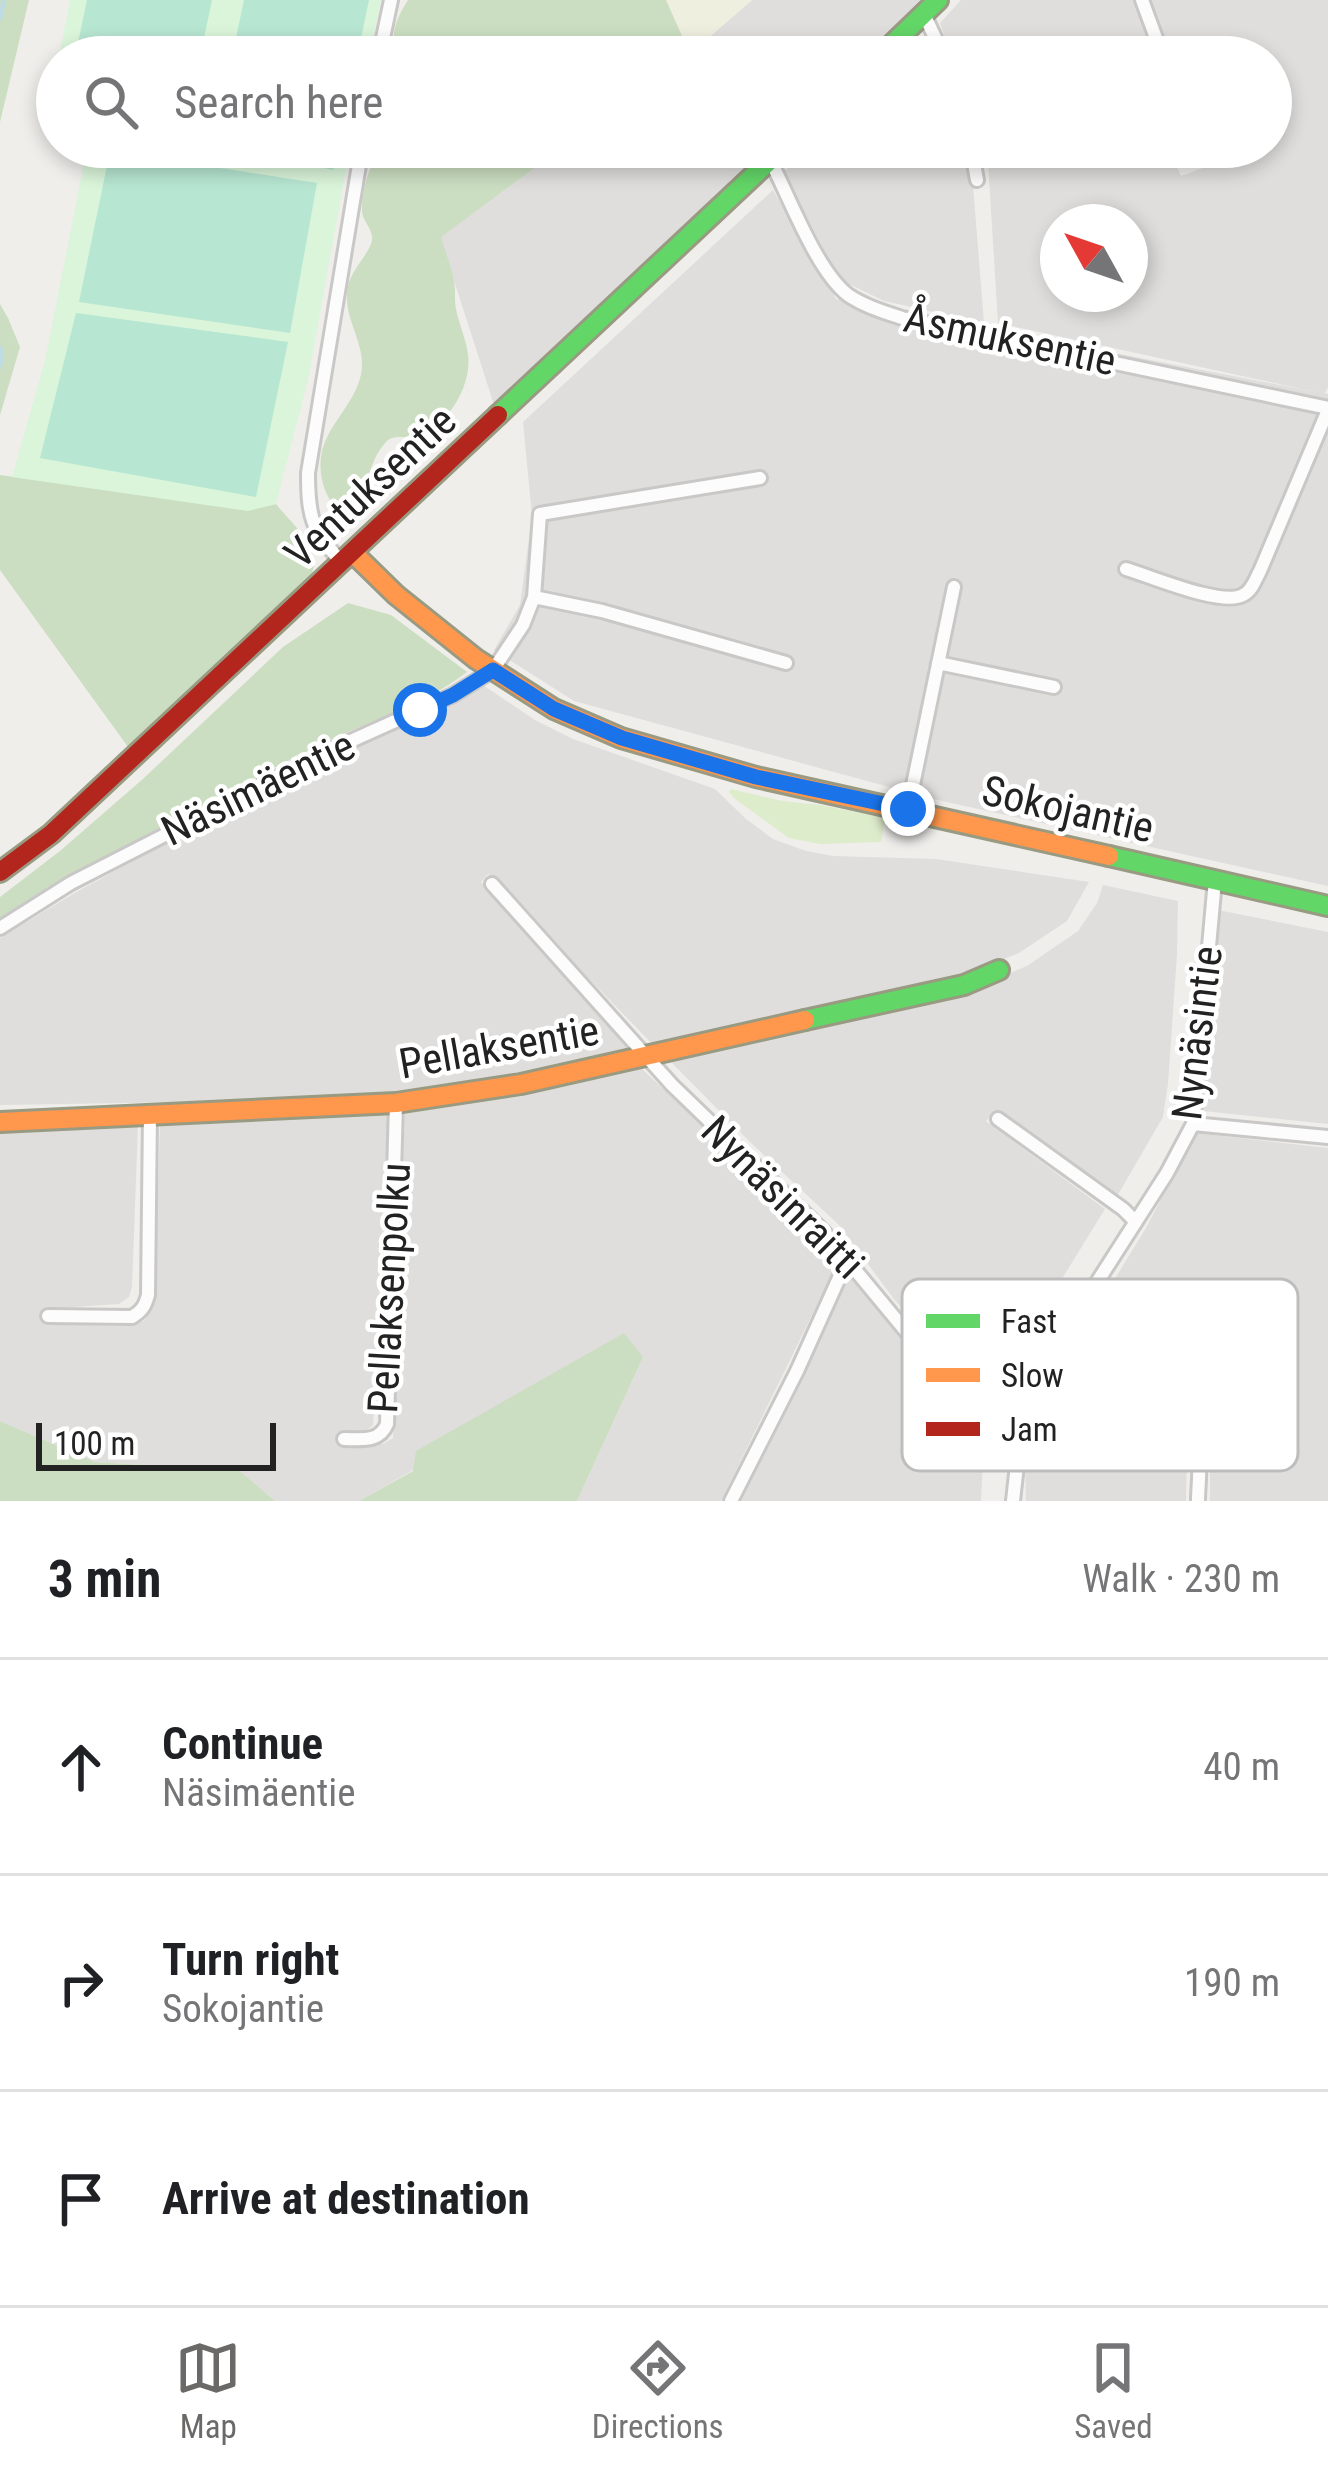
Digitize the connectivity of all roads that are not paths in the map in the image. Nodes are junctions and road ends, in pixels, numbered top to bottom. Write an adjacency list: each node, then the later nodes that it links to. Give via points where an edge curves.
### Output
1 (391, 0): 4 (street)
2 (1142, 0): 6 (street)
3 (931, 7): 5 (street)
4 (383, 36)
5 (901, 36)
6 (1155, 36)
7 (359, 168): 14 (street, via 308,473 316,533)
8 (761, 168): 14 (street, Ventuksentie)
9 (783, 168): 12 (street, Åsmuksentie, via 828,273 873,308)
10 (974, 168): 11 (street)
11 (977, 180)
12 (1328, 410): 15 (street, via 1242,596 1212,596)
13 (760, 478): 17 (street, Näsimäentie, via 541,514)
14 (347, 558): 20 (street, Sokojantie); 23 (street, Ventuksentie, via 51,834)
15 (1126, 568)
16 (954, 587): 18 (street)
17 (534, 597): 19 (street); 20 (street, Näsimäentie)
18 (938, 663): 21 (street); 22 (street)
19 (786, 664)
20 (493, 670): 22 (street, Sokojantie, via 554,709 622,738); 27 (street, Näsimäentie, via 71,883)
21 (1054, 687)
22 (908, 809): 24 (street, Sokojantie)
23 (0, 872)
24 (1215, 880): 26 (street, Sokojantie); 34 (street, Nynäsintie)
25 (492, 884): 29 (street, Nynäsinraitti)
26 (1328, 906)
27 (0, 928)
28 (999, 970): 29 (street, Pellaksentie, via 964,985)
29 (648, 1057): 30 (street, Pellaksentie); 37 (street, Nynäsinraitti)
30 (396, 1103): 31 (street, Pellaksentie); 41 (street, Pellaksenpolku, via 387,1424 375,1438)
31 (150, 1114): 33 (street, Pellaksentie); 39 (street, via 145,1305 132,1317)
32 (998, 1119): 36 (street)
33 (0, 1122)
34 (1193, 1124): 35 (street); 36 (street, Nynäsintie)
35 (1328, 1137)
36 (1136, 1222): 38 (street, Nynäsintie)
37 (848, 1258): 40 (street, Nynäsinraitti); 44 (street)
38 (1099, 1279)
39 (48, 1316)
40 (902, 1325)
41 (344, 1439)
42 (1016, 1471): 45 (street, Nynäsintie)
43 (1199, 1471): 46 (street)
44 (731, 1501)
45 (1013, 1501)
46 (1198, 1501)

